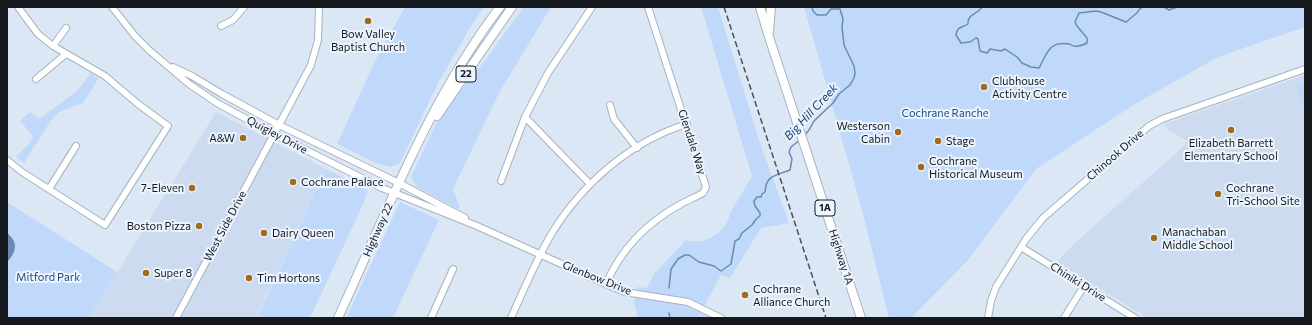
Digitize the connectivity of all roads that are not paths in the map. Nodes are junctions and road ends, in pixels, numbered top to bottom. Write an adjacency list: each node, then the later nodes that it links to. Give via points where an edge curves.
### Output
1 (18, 7): 14 (street, via 38,34)
2 (112, 7): 16 (street, Quigley Drive, via 135,36)
3 (244, 7): 11 (street, via 233,20)
4 (319, 7): 22 (street, West Side Drive, via 318,40 311,65)
5 (500, 7): 24 (main road, Highway 22 / 22, via 460,64)
6 (512, 7): 24 (main road, Highway 22 / 22)
7 (592, 7): 20 (street, via 548,73)
8 (648, 7): 21 (street, Glendale Way)
9 (760, 7): 13 (main road, Highway 1A / 1A)
10 (771, 8): 13 (main road, Highway 1A / 1A)
11 (221, 26)
12 (66, 28): 14 (street)
13 (769, 37): 44 (main road, Highway 1A / 1A)
14 (53, 46): 15 (street)
15 (66, 54): 18 (street); 31 (street, via 105,76 168,126 105,225)
16 (166, 64): 22 (street, Quigley Drive); 23 (street, Quigley Drive, via 207,96)
17 (1305, 69): 34 (street, Chinook Drive, via 1152,124 1047,214)
18 (36, 79)
19 (610, 106): 26 (street, via 614,119)
20 (525, 116): 28 (street); 30 (street)
21 (687, 124): 26 (street); 37 (street, Glendale Way, via 706,184 705,191 665,214 642,233 619,259)
22 (279, 125): 23 (street, West Side Drive); 29 (street, Quigley Drive)
23 (274, 134): 32 (street, Quigley Drive); 39 (street, West Side Drive)
24 (420, 142): 29 (main road, Highway 22 / 22)
25 (76, 146): 31 (street)
26 (637, 148): 30 (street)
27 (7, 160): 31 (street)
28 (501, 181)
29 (399, 183): 32 (main road, Highway 22 / 22); 33 (street, Glenbow Drive)
30 (590, 184): 35 (street, via 552,232)
31 (49, 189)
32 (395, 193): 33 (street, Glenbow Drive); 40 (main road, Highway 22 / 22)
33 (477, 226): 35 (street, Glenbow Drive)
34 (1021, 247): 38 (street, Chiniki Drive); 45 (street, Chinook Drive, via 996,287)
35 (540, 254): 37 (street, Glenbow Drive); 42 (street)
36 (453, 268): 41 (street)
37 (606, 284): 43 (street, Glenbow Drive, via 625,292 688,302)
38 (1084, 286): 46 (street); 47 (street, Chiniki Drive)
39 (176, 318)
40 (338, 318)
41 (430, 318)
42 (511, 318)
43 (721, 318)
44 (861, 318)
45 (988, 318)
46 (1064, 318)
47 (1135, 318)

